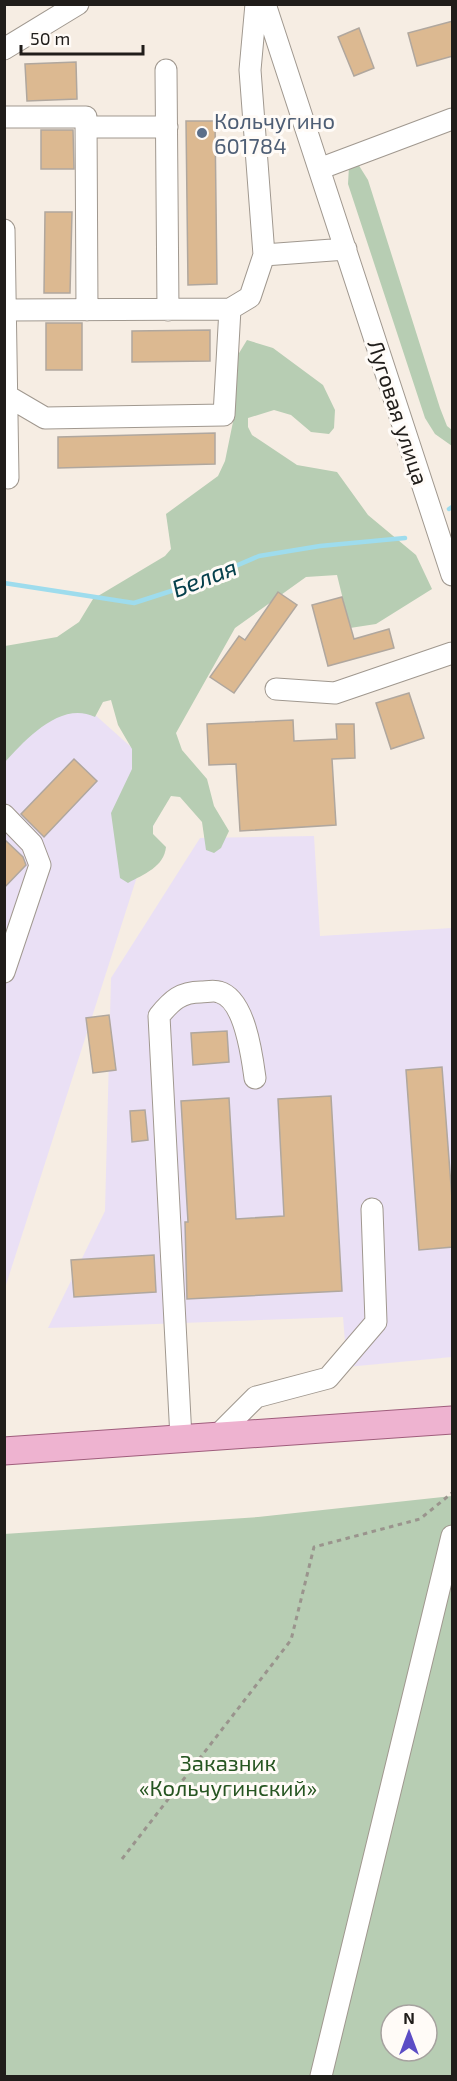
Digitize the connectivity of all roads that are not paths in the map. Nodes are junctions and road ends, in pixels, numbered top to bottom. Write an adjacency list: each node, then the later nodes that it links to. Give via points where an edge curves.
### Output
1 (78, 4): 4 (street)
2 (256, 4): 13 (street, via 250,70)
3 (265, 4): 10 (street, Луговая улица)
4 (4, 49)
5 (166, 70): 9 (street)
6 (4, 117): 8 (street)
7 (453, 119): 10 (street)
8 (86, 122): 9 (street); 16 (street)
9 (166, 127): 17 (street)
10 (320, 169): 12 (street, Луговая улица)
11 (4, 230): 15 (street)
12 (346, 249): 13 (street); 20 (street, Луговая улица)
13 (264, 255): 14 (street, via 250,297)
14 (230, 309): 17 (street); 18 (street, via 224,415 45,418)
15 (6, 310): 16 (street); 18 (street)
16 (87, 310): 17 (street)
17 (168, 310)
18 (6, 394): 19 (street)
19 (8, 478)
20 (453, 575)
21 (453, 653): 22 (street, via 335,693)
22 (276, 689)
23 (4, 815): 24 (street, via 32,844 40,865)
24 (4, 972)
25 (255, 1078): 29 (street, via 243,1022 233,1002 220,992 189,992 173,999 159,1016)
26 (372, 1209): 28 (street, via 376,1322 328,1378 256,1397)
27 (453, 1419): 28 (main road)
28 (217, 1436): 29 (main road)
29 (181, 1438): 30 (main road)
30 (4, 1451)
31 (453, 1536): 32 (street)
32 (321, 2076)

